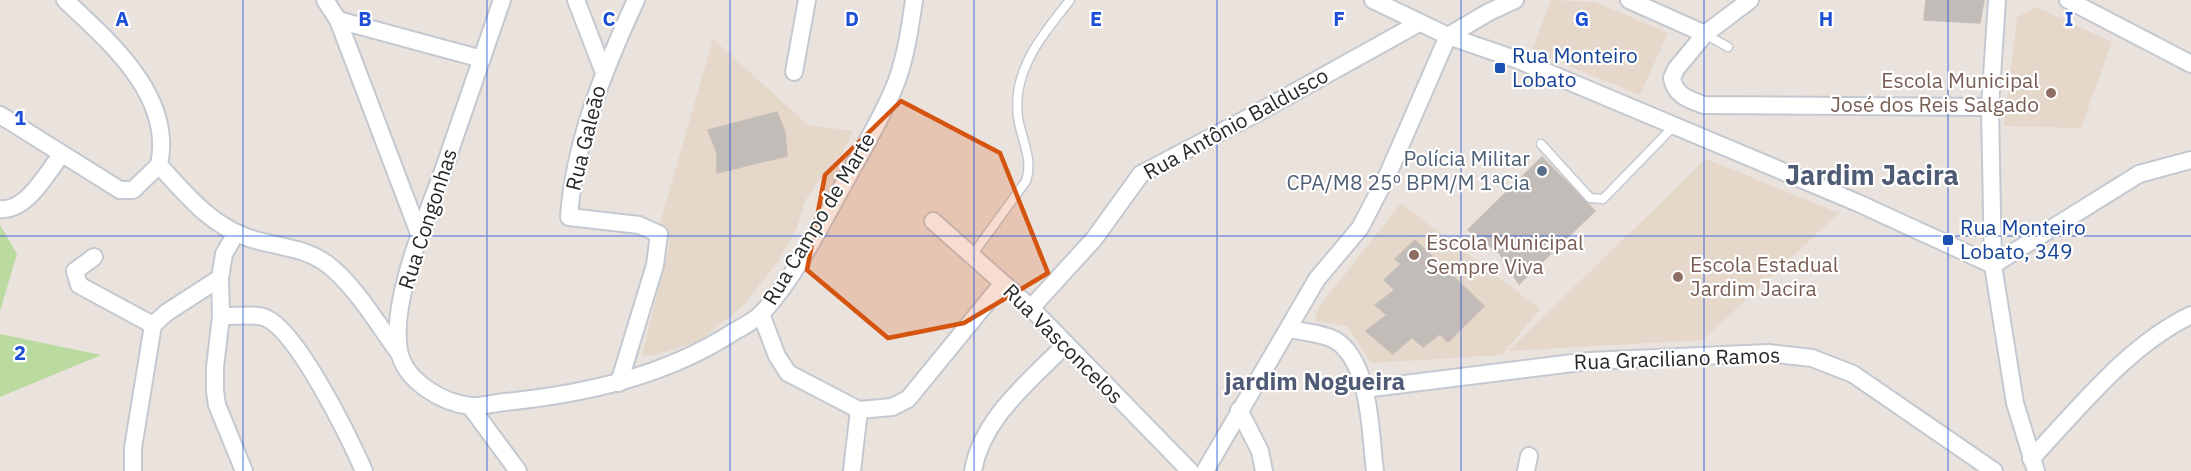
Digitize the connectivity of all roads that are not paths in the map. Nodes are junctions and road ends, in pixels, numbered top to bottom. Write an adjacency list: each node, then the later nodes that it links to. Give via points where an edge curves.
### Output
1 (65, 0): 30 (street, via 125,62 150,99 162,133)
2 (325, 0): 15 (street)
3 (502, 0): 20 (street, Rua Congonhas)
4 (576, 0): 22 (street)
5 (636, 0): 22 (street, Rua Galeão)
6 (807, 0): 23 (street)
7 (914, 0): 41 (street, Rua Campo de Marte, via 908,42 878,121 793,270)
8 (1070, 0): 35 (lane, via 1022,68 1018,122 1029,167 1026,181)
9 (1373, 0): 16 (street)
10 (1515, 0): 18 (street)
11 (1629, 0): 17 (street)
12 (1750, 0): 17 (street)
13 (1997, 0): 24 (street)
14 (2068, 0): 21 (street)
15 (338, 21): 20 (street); 34 (street)
16 (1419, 23): 18 (street); 40 (street, Rua Antônio Baldusco, via 1141,174 1088,247)
17 (1705, 34): 19 (lane); 24 (street, via 1672,78 1679,93 1704,105)
18 (1448, 36): 26 (street, via 1518,60); 45 (street, via 1360,228 1317,279)
19 (1728, 47)
20 (482, 59): 34 (street, Rua Congonhas)
21 (2191, 64)
22 (603, 70): 48 (street, Rua Galeão, via 571,191 569,217 639,225 659,234 660,240)
23 (794, 72)
24 (1990, 107): 37 (street)
25 (0, 114): 28 (street)
26 (1674, 126): 27 (lane, via 1603,199 1590,198); 37 (street)
27 (1541, 144)
28 (62, 154): 30 (street, via 120,190 133,190); 31 (street, via 22,203 10,210)
29 (2191, 160): 37 (street, via 2139,174)
30 (159, 165): 33 (street, via 211,219)
31 (0, 209)
32 (933, 221): 35 (street, Rua Vasconcelos)
33 (236, 233): 38 (street, via 224,254); 47 (street, via 308,253 327,265)
34 (420, 236): 47 (street, Rua Congonhas, via 402,299)
35 (973, 254): 39 (street, Rua Vasconcelos)
36 (94, 257): 44 (street, via 75,272 79,285)
37 (1993, 265): 53 (street, via 2015,403)
38 (220, 278): 43 (street); 44 (street)
39 (1002, 284): 40 (street, Rua Vasconcelos); 51 (street, via 908,399 892,407)
40 (1031, 308): 46 (street, Rua Vasconcelos)
41 (761, 314): 48 (street, Rua Campo de Marte, via 693,354); 51 (street, via 788,373)
42 (2191, 315): 53 (street, via 2176,322 2128,360)
43 (221, 316): 55 (street, via 215,367 217,405); 56 (street, via 264,317 282,327 340,418)
44 (153, 325): 54 (street, via 133,448)
45 (1290, 329): 49 (street, via 1333,338 1344,346 1359,369); 52 (street)
46 (1065, 345): 59 (street, via 1000,412 981,439); 60 (street, Rua Vasconcelos)
47 (399, 353): 50 (street, via 424,390)
48 (620, 383): 50 (street, Rua Campo de Marte, via 545,398)
49 (1364, 389): 63 (street); 64 (street, Rua Graciliano Ramos, via 1589,361 1768,353 1812,358 1853,374)
50 (471, 406): 57 (street)
51 (859, 410): 58 (street)
52 (1239, 410): 61 (street); 62 (street, via 1260,451)
53 (2034, 465)
54 (133, 471)
55 (244, 471)
56 (364, 471)
57 (518, 471)
58 (852, 471)
59 (973, 471)
60 (1190, 471)
61 (1205, 471)
62 (1264, 471)
63 (1375, 471)
64 (1994, 471)

